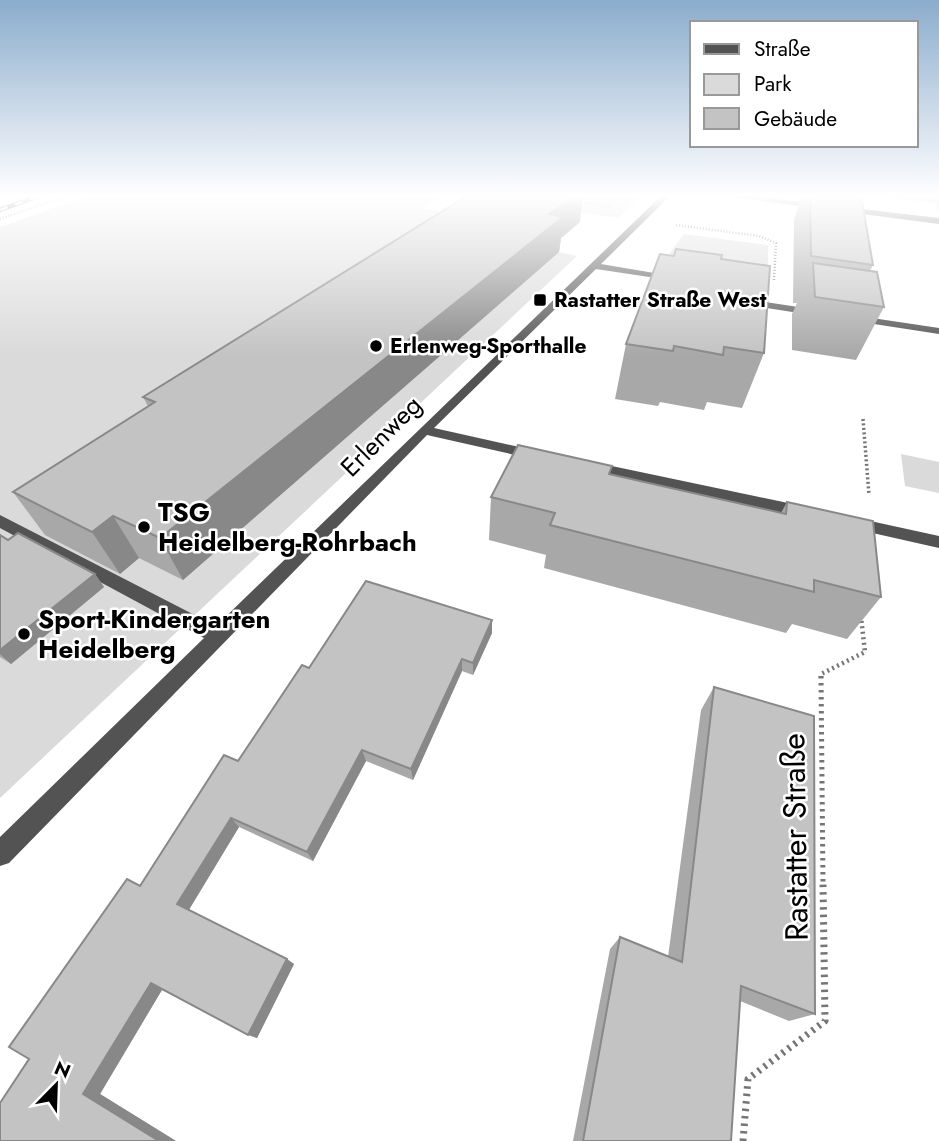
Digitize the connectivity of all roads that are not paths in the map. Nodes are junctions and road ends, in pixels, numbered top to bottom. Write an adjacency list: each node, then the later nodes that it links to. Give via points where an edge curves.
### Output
1 (610, 249): 2 (street, Erlenweg)
2 (593, 266): 3 (street); 8 (street, Erlenweg)
3 (681, 281)
4 (734, 300): 5 (street)
5 (830, 315)
6 (843, 317): 7 (street)
7 (939, 331)
8 (424, 430): 10 (street); 11 (street, Erlenweg)
9 (0, 521): 11 (street)
10 (939, 542)
11 (218, 636): 12 (street, Erlenweg)
12 (0, 854)

